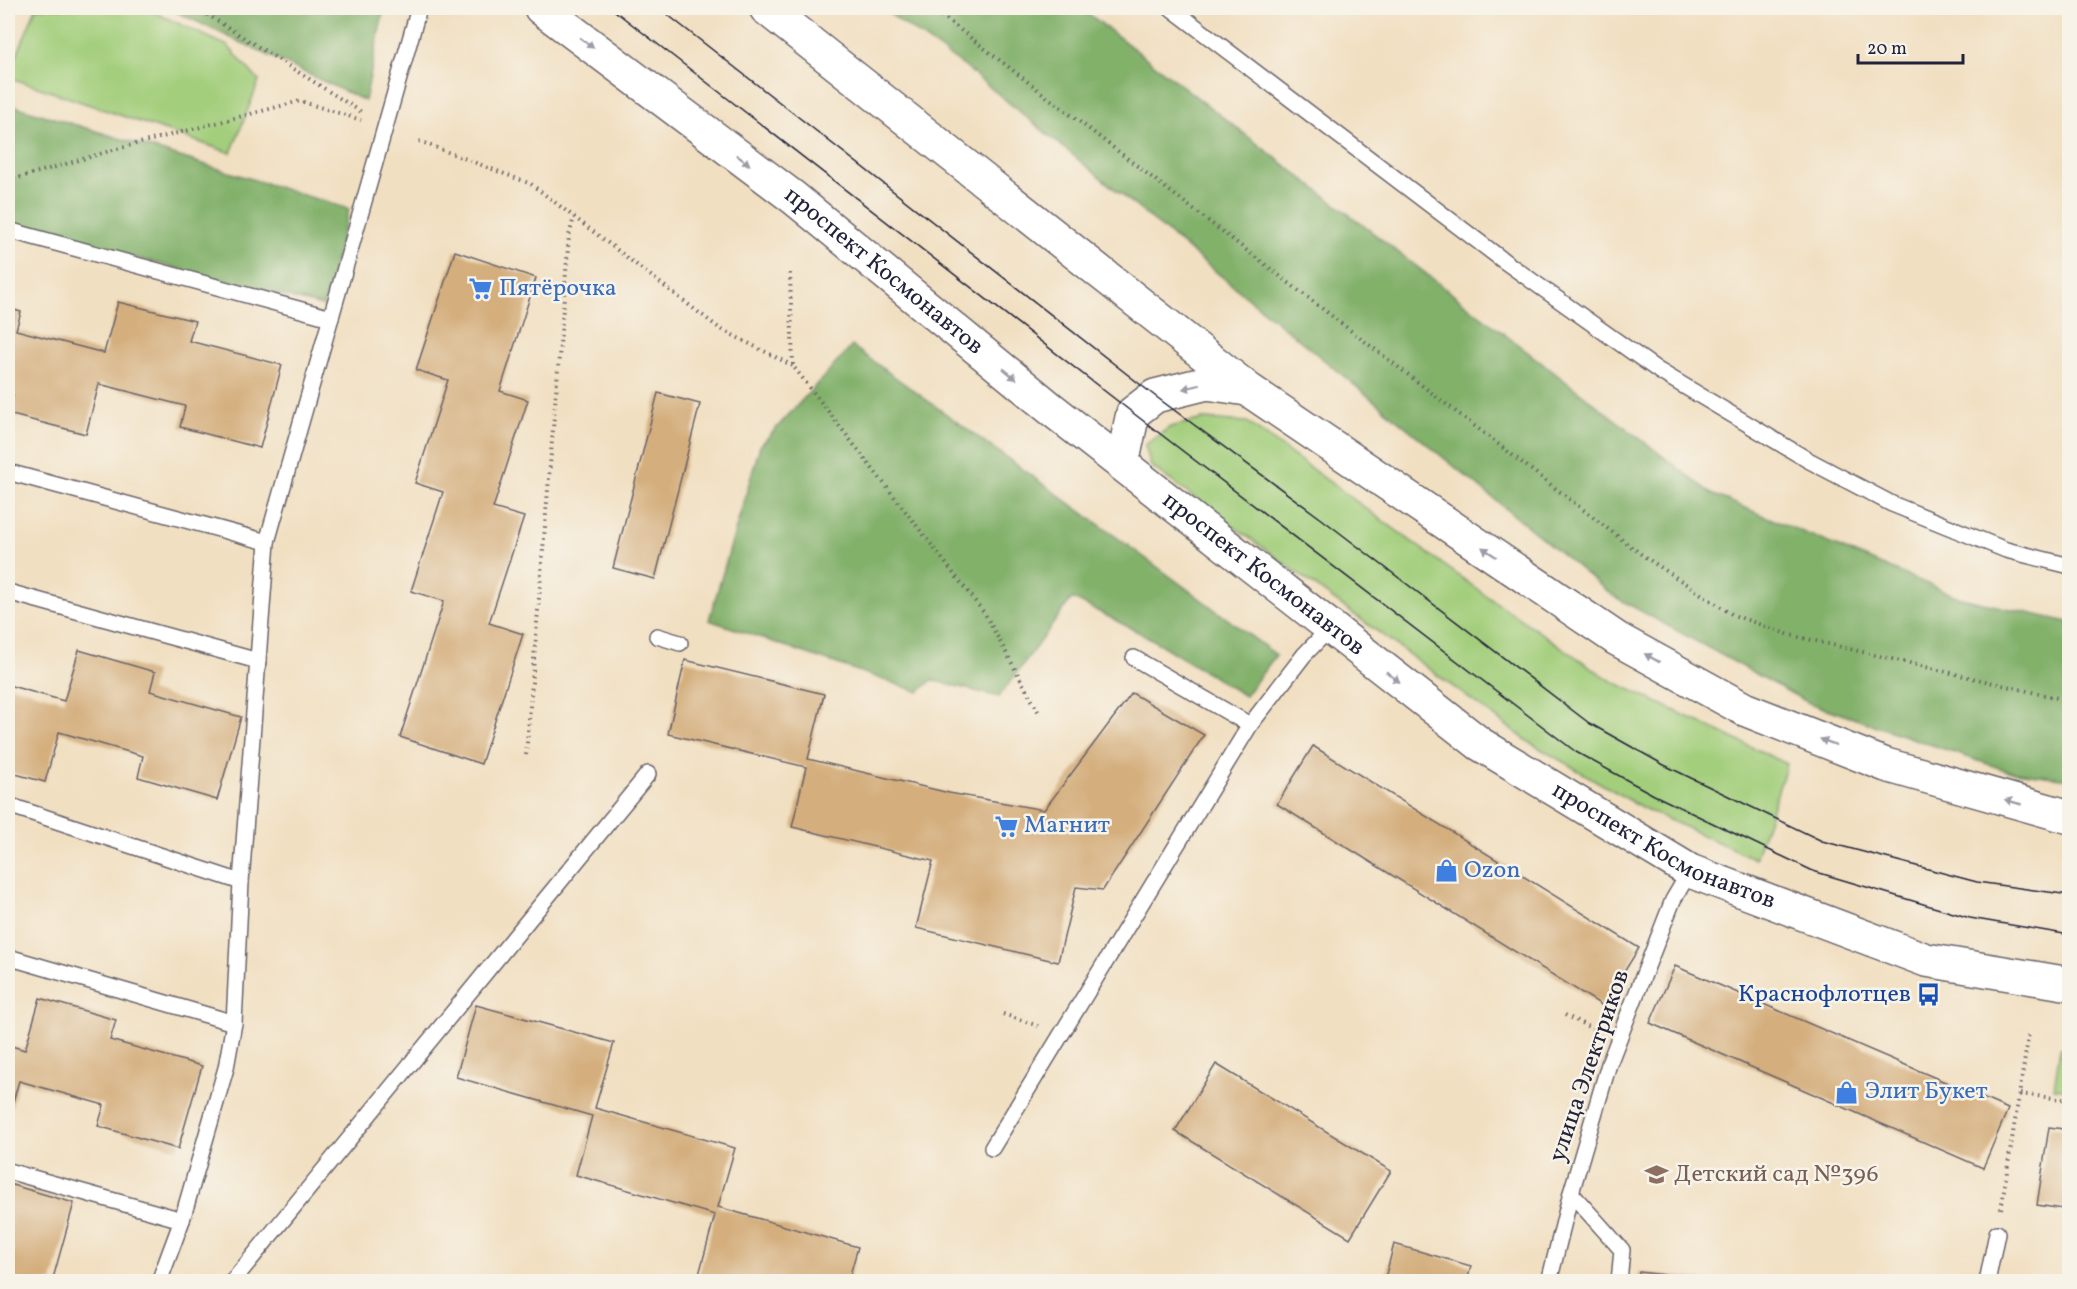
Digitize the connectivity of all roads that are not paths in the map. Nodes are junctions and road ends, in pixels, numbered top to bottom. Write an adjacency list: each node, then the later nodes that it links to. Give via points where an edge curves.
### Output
1 (419, 8): 6 (lane)
2 (541, 8): 8 (main road, проспект Космонавтов, one-way to 8, via 794,198)
3 (766, 8): 7 (main road)
4 (1171, 8): 11 (lane, via 1504,261 1659,371 1808,460 1892,504 2006,550)
5 (8, 230): 6 (lane)
6 (331, 318): 10 (lane)
7 (1249, 390): 8 (main road, one-way to 8, via 1207,382 1155,396 1133,413); 21 (main road, one-way to 7, via 1886,765 1744,709 1617,639)
8 (1122, 464): 13 (main road, проспект Космонавтов)
9 (8, 472): 10 (lane)
10 (267, 542): 17 (lane)
11 (2070, 566)
12 (8, 592): 17 (lane)
13 (1330, 628): 18 (lane); 22 (main road, проспект Космонавтов, one-way to 22, via 1480,744)
14 (657, 636): 15 (lane)
15 (680, 643)
16 (1134, 658): 18 (lane)
17 (258, 661): 23 (lane)
18 (1250, 724): 27 (lane)
19 (648, 774): 33 (lane)
20 (8, 805): 23 (lane)
21 (2070, 817)
22 (1690, 871): 25 (main road, проспект Космонавтов, via 1926,960); 29 (lane, улица Электриков, via 1673,900 1609,1064)
23 (241, 882): 26 (lane)
24 (8, 957): 26 (lane)
25 (2070, 984)
26 (234, 1023): 30 (lane, via 226,1068)
27 (992, 1148)
28 (8, 1171): 30 (lane)
29 (1571, 1193): 34 (lane, улица Электриков); 35 (lane, via 1622,1250)
30 (182, 1220): 32 (lane)
31 (1997, 1233): 36 (lane)
32 (159, 1281)
33 (232, 1281)
34 (1549, 1281)
35 (1618, 1281)
36 (1988, 1281)

